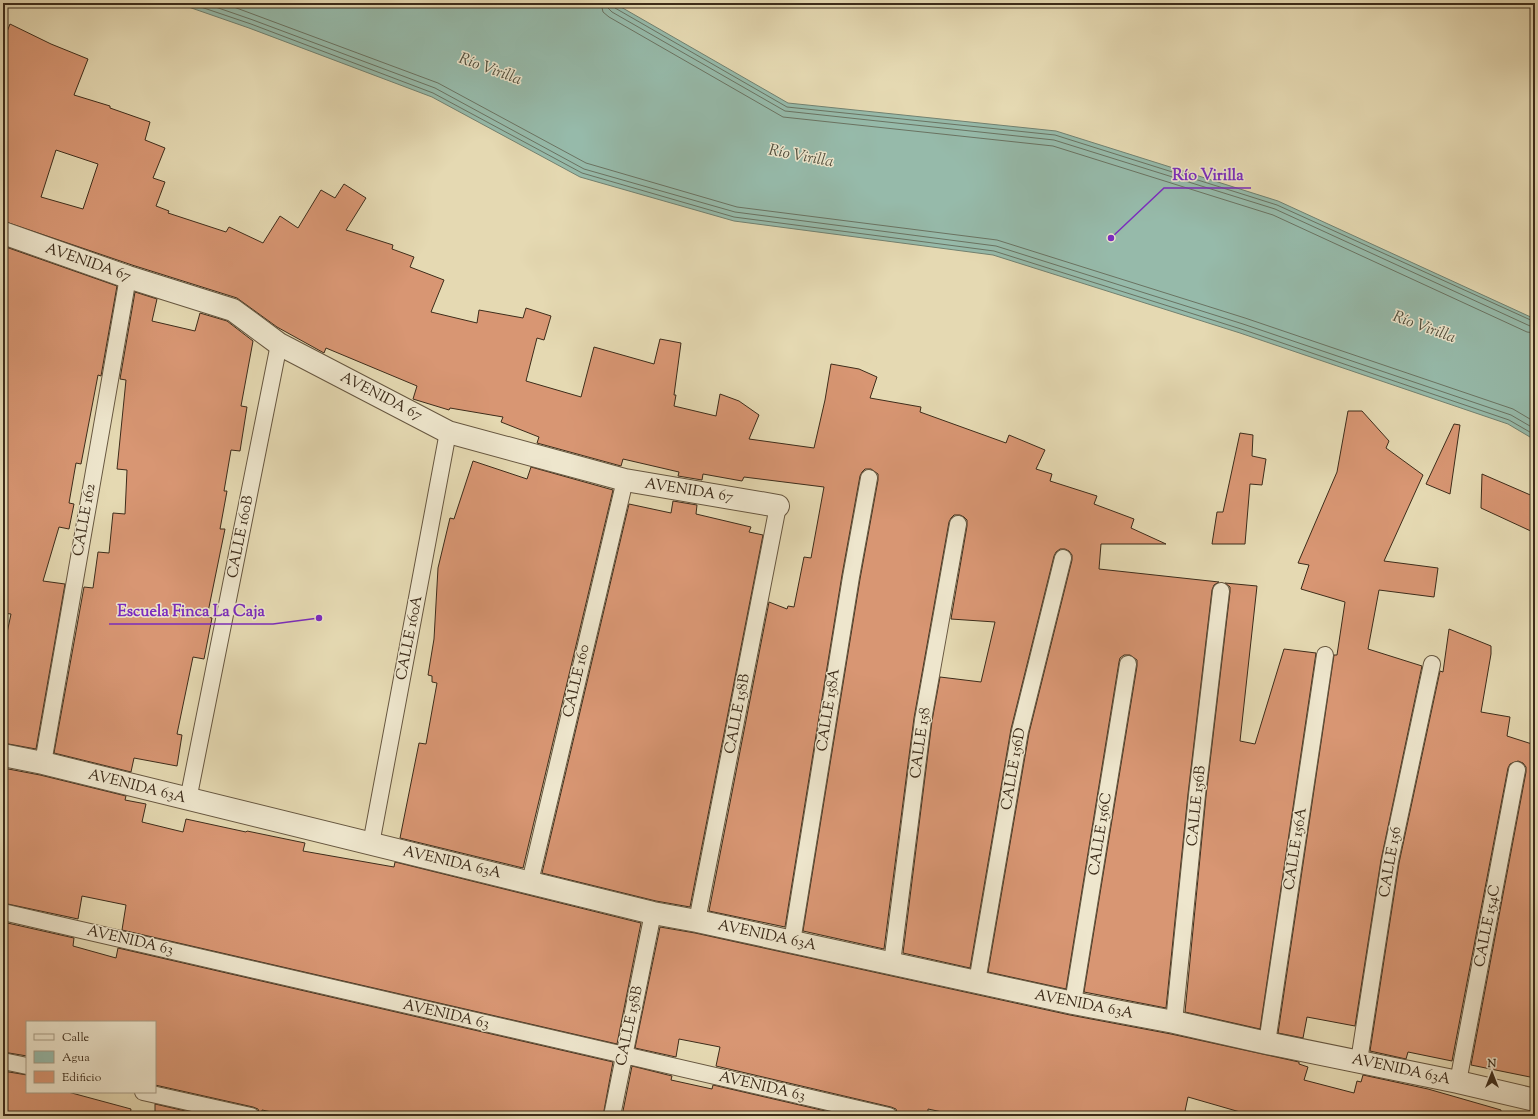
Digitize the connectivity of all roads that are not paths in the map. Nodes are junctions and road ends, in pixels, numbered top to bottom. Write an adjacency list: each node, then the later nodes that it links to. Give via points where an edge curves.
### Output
1 (3, 233): 2 (street, AVENIDA 67)
2 (128, 277): 3 (street, AVENIDA 67, via 233,310); 15 (lane, CALLE 162)
3 (279, 344): 4 (street, AVENIDA 67); 17 (lane, CALLE 160B)
4 (448, 432): 6 (street, AVENIDA 67); 18 (lane, CALLE 160A)
5 (869, 478): 23 (lane, CALLE 158A, via 850,577)
6 (625, 480): 7 (street, AVENIDA 67); 19 (lane, CALLE 160)
7 (778, 506): 22 (lane, CALLE 158B)
8 (958, 524): 24 (lane, CALLE 158, via 923,720)
9 (1063, 558): 25 (lane, CALLE 156D, via 1020,730)
10 (1221, 591): 27 (lane, CALLE 156B)
11 (1325, 655): 28 (lane, CALLE 156A)
12 (1128, 664): 26 (lane, CALLE 156C)
13 (1432, 664): 31 (lane, CALLE 156, via 1390,861)
14 (3, 755): 15 (street, AVENIDA 63A)
15 (42, 763): 17 (street, AVENIDA 63A)
16 (1517, 770): 33 (lane, CALLE 154C)
17 (188, 800): 18 (street, AVENIDA 63A)
18 (371, 844): 19 (street, AVENIDA 63A)
19 (530, 882): 21 (street, AVENIDA 63A)
20 (3, 912): 29 (lane, AVENIDA 63)
21 (654, 913): 22 (street, AVENIDA 63A); 29 (lane, CALLE 158B)
22 (697, 921): 23 (street, AVENIDA 63A)
23 (792, 942): 24 (street, AVENIDA 63A)
24 (892, 963): 25 (street, AVENIDA 63A)
25 (976, 982): 26 (street, AVENIDA 63A)
26 (1073, 1003): 27 (street, AVENIDA 63A)
27 (1174, 1022): 28 (street, AVENIDA 63A)
28 (1267, 1043): 31 (street, AVENIDA 63A)
29 (624, 1056): 37 (lane, CALLE 158B); 38 (lane, AVENIDA 63)
30 (3, 1061): 32 (lane)
31 (1359, 1061): 33 (street, AVENIDA 63A)
32 (26, 1066)
33 (1458, 1082): 35 (street, AVENIDA 63A)
34 (147, 1093): 36 (lane)
35 (1535, 1100)
36 (250, 1116)
37 (612, 1116)
38 (889, 1116)

